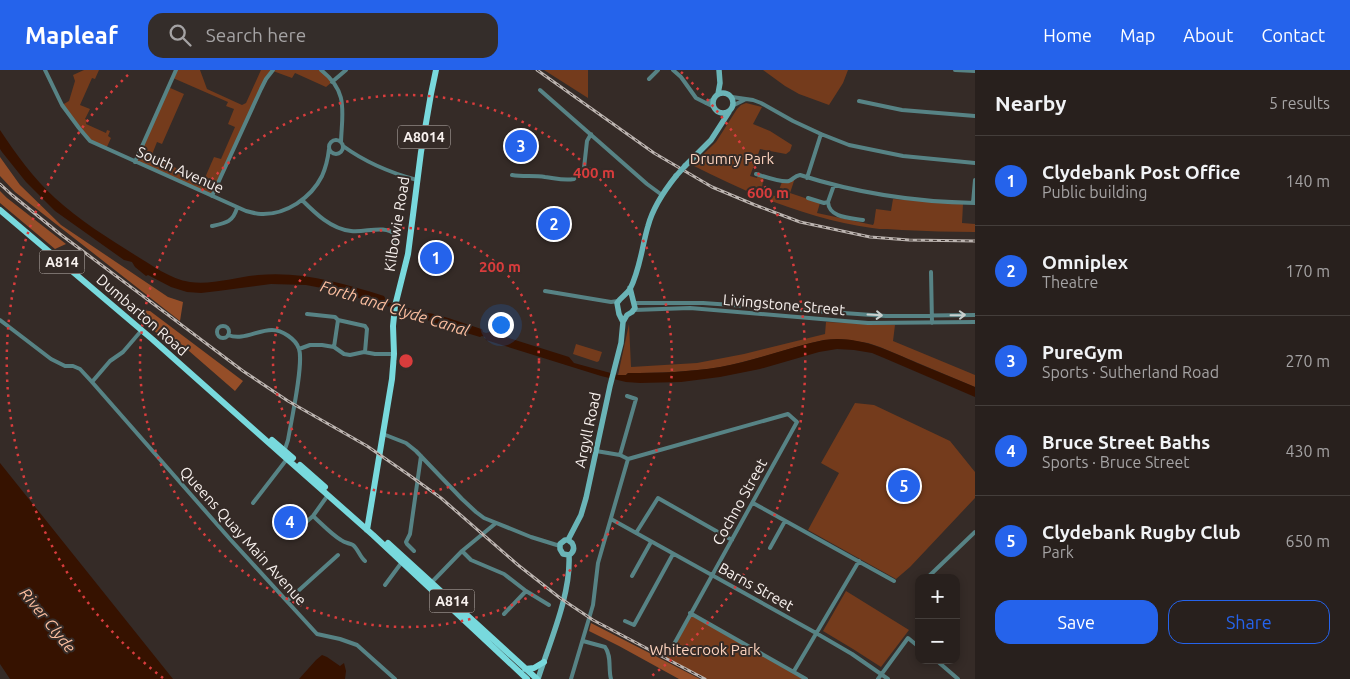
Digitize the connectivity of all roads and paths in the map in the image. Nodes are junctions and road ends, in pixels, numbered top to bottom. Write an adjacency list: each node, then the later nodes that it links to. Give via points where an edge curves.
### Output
1 (45, 70): 36 (street, South Avenue, via 62,105 90,141)
2 (168, 70): 12 (street)
3 (274, 70): 46 (street, via 261,89)
4 (321, 70): 14 (street)
5 (346, 70): 14 (street)
6 (436, 70): 42 (main road, Kilbowie Road / A8014)
7 (658, 70): 13 (street)
8 (673, 70): 21 (street, via 696,98)
9 (719, 70): 15 (street)
10 (955, 70): 11 (street)
11 (975, 71)
12 (175, 72): 36 (street)
13 (649, 79)
14 (332, 82): 27 (street, via 343,104)
15 (720, 83): 17 (street); 18 (street)
16 (540, 90): 28 (street)
17 (730, 95): 18 (street); 19 (street); 22 (street)
18 (716, 97): 21 (street); 23 (street)
19 (746, 99): 22 (street); 29 (street, via 761,103)
20 (859, 101): 25 (street, via 910,111)
21 (706, 103): 23 (street)
22 (734, 105): 24 (street)
23 (716, 110): 24 (street, via 725,114); 26 (street)
24 (729, 112): 26 (street)
25 (975, 116)
26 (721, 123): 45 (street, bridge, via 711,140)
27 (342, 128): 30 (street); 31 (street)
28 (591, 134): 40 (street, via 587,141 584,168 574,179 566,181); 45 (street)
29 (821, 134): 37 (street, via 880,152); 41 (street)
30 (333, 141): 31 (street); 32 (street)
31 (342, 144): 33 (street); 35 (street)
32 (330, 149): 34 (street); 38 (street, South Avenue)
33 (341, 152): 34 (street); 35 (street)
34 (335, 154): 38 (street, South Avenue)
35 (355, 156): 42 (street)
36 (135, 162): 46 (street, South Avenue)
37 (975, 163)
38 (326, 166): 48 (street, South Avenue, via 322,177)
39 (756, 174): 41 (street, via 785,181 797,175)
40 (512, 175)
41 (807, 178): 44 (street)
42 (417, 180): 76 (main road, Kilbowie Road / A8014, via 408,254 396,297)
43 (975, 180): 50 (street)
44 (834, 185): 49 (street); 50 (street, via 916,200)
45 (662, 194): 57 (street, via 648,224)
46 (212, 196): 51 (street, South Avenue)
47 (808, 198): 49 (street)
48 (302, 200): 51 (street, South Avenue, via 279,212 262,214); 55 (street, via 326,222 349,231 389,231 396,236)
49 (828, 202): 53 (street, via 836,214)
50 (974, 203)
51 (237, 208): 54 (street, via 231,220)
52 (0, 210): 71 (main road, Dumbarton Road / A814)
53 (863, 220)
54 (212, 226)
55 (396, 243)
56 (931, 272): 65 (street)
57 (630, 288): 59 (street); 60 (street)
58 (546, 291): 61 (street)
59 (624, 297): 60 (street, via 629,297); 61 (street)
60 (634, 304): 63 (street); 65 (street, Livingstone Street, one-way to 65, via 703,303 886,316); 70 (street, Livingstone Street, via 861,322)
61 (618, 306): 63 (street, via 621,313); 68 (street)
62 (307, 314): 67 (street)
63 (627, 314): 68 (street, Argyll Road)
64 (975, 315): 65 (street, Livingstone Street, one-way to 64)
65 (932, 316): 70 (street)
66 (0, 320): 77 (street, Queens Quay Main Avenue, via 51,359 80,369)
67 (338, 320): 73 (street); 75 (street, via 365,326)
68 (623, 322): 80 (street, Argyll Road)
69 (975, 322): 70 (street, Livingstone Street)
70 (932, 323)
71 (142, 331): 77 (street, via 123,352 110,360); 81 (main road, Dumbarton Road / A814)
72 (228, 335): 74 (street, via 242,337 274,330 283,332)
73 (334, 347): 74 (street, via 310,345); 75 (street, via 350,355)
74 (299, 349): 81 (street, via 300,363)
75 (365, 352): 76 (street)
76 (394, 354): 79 (main road, Kilbowie Road / A8014)
77 (92, 382): 116 (street, Queens Quay Main Avenue)
78 (627, 396): 82 (street, via 636,399)
79 (383, 434): 83 (street, via 406,443); 92 (main road, Kilbowie Road / A8014)
80 (596, 451): 82 (street); 96 (street, Argyll Road, via 581,515)
81 (284, 454): 85 (main road, Dumbarton Road / A814); 86 (street); 92 (main road, Dumbarton Road / A814)
82 (620, 455): 84 (street)
83 (421, 456): 91 (street, via 476,512); 101 (street, via 410,534 406,542)
84 (628, 459): 87 (street, Cochno Street, via 788,414 797,422); 89 (street)
85 (328, 495): 88 (street); 92 (main road, Dumbarton Road / A814)
86 (253, 503)
87 (753, 503): 90 (street); 97 (street, Cochno Street)
88 (313, 516): 94 (street); 106 (street, via 343,542 352,545)
89 (611, 518): 95 (street, Barns Street); 122 (street, via 598,563 593,604)
90 (785, 521): 100 (street); 108 (street)
91 (496, 523): 99 (street); 102 (street)
92 (367, 527): 107 (main road, A814); 113 (main road, A814)
93 (975, 532): 109 (street)
94 (298, 533)
95 (636, 533): 97 (street, via 658,498); 98 (street, Barns Street)
96 (568, 540): 99 (street); 105 (street, via 574,548)
97 (732, 540): 110 (street, Cochno Street)
98 (651, 542): 103 (street, Barns Street); 111 (street)
99 (560, 546): 105 (street, via 561,552)
100 (770, 548)
101 (414, 551)
102 (462, 551): 113 (street); 115 (street, via 471,560 504,574)
103 (674, 554): 110 (street, Barns Street); 120 (street, via 634,625)
104 (338, 555): 116 (street)
105 (569, 555): 125 (street, via 561,608)
106 (365, 561)
107 (402, 562): 113 (main road, A814); 114 (street)
108 (859, 562): 112 (street); 121 (street)
109 (930, 574)
110 (712, 575): 118 (street, Cochno Street); 121 (street, Barns Street)
111 (632, 576)
112 (894, 581)
113 (429, 584): 127 (main road, A814); 131 (main road, A814)
114 (385, 586)
115 (526, 590): 117 (street); 119 (street)
116 (287, 601): 130 (street, Queens Quay Main Avenue, via 317,634 357,645)
117 (548, 605)
118 (690, 613): 124 (street, Cochno Street); 128 (street)
119 (504, 614)
120 (625, 621)
121 (816, 633): 128 (street); 129 (street, Barns Street)
122 (583, 641): 133 (street); 134 (street, via 607,649)
123 (915, 643): 129 (street, via 908,638)
124 (673, 646)
125 (544, 662): 127 (main road); 132 (street)
126 (941, 664): 138 (street)
127 (525, 669): 132 (main road, A814)
128 (794, 671): 135 (street)
129 (882, 674): 136 (street); 137 (street, Barns Street)
130 (395, 679)
131 (526, 679)
132 (537, 679)
133 (571, 679)
134 (610, 679)
135 (806, 679)
136 (878, 679)
137 (888, 679)
138 (958, 679)

